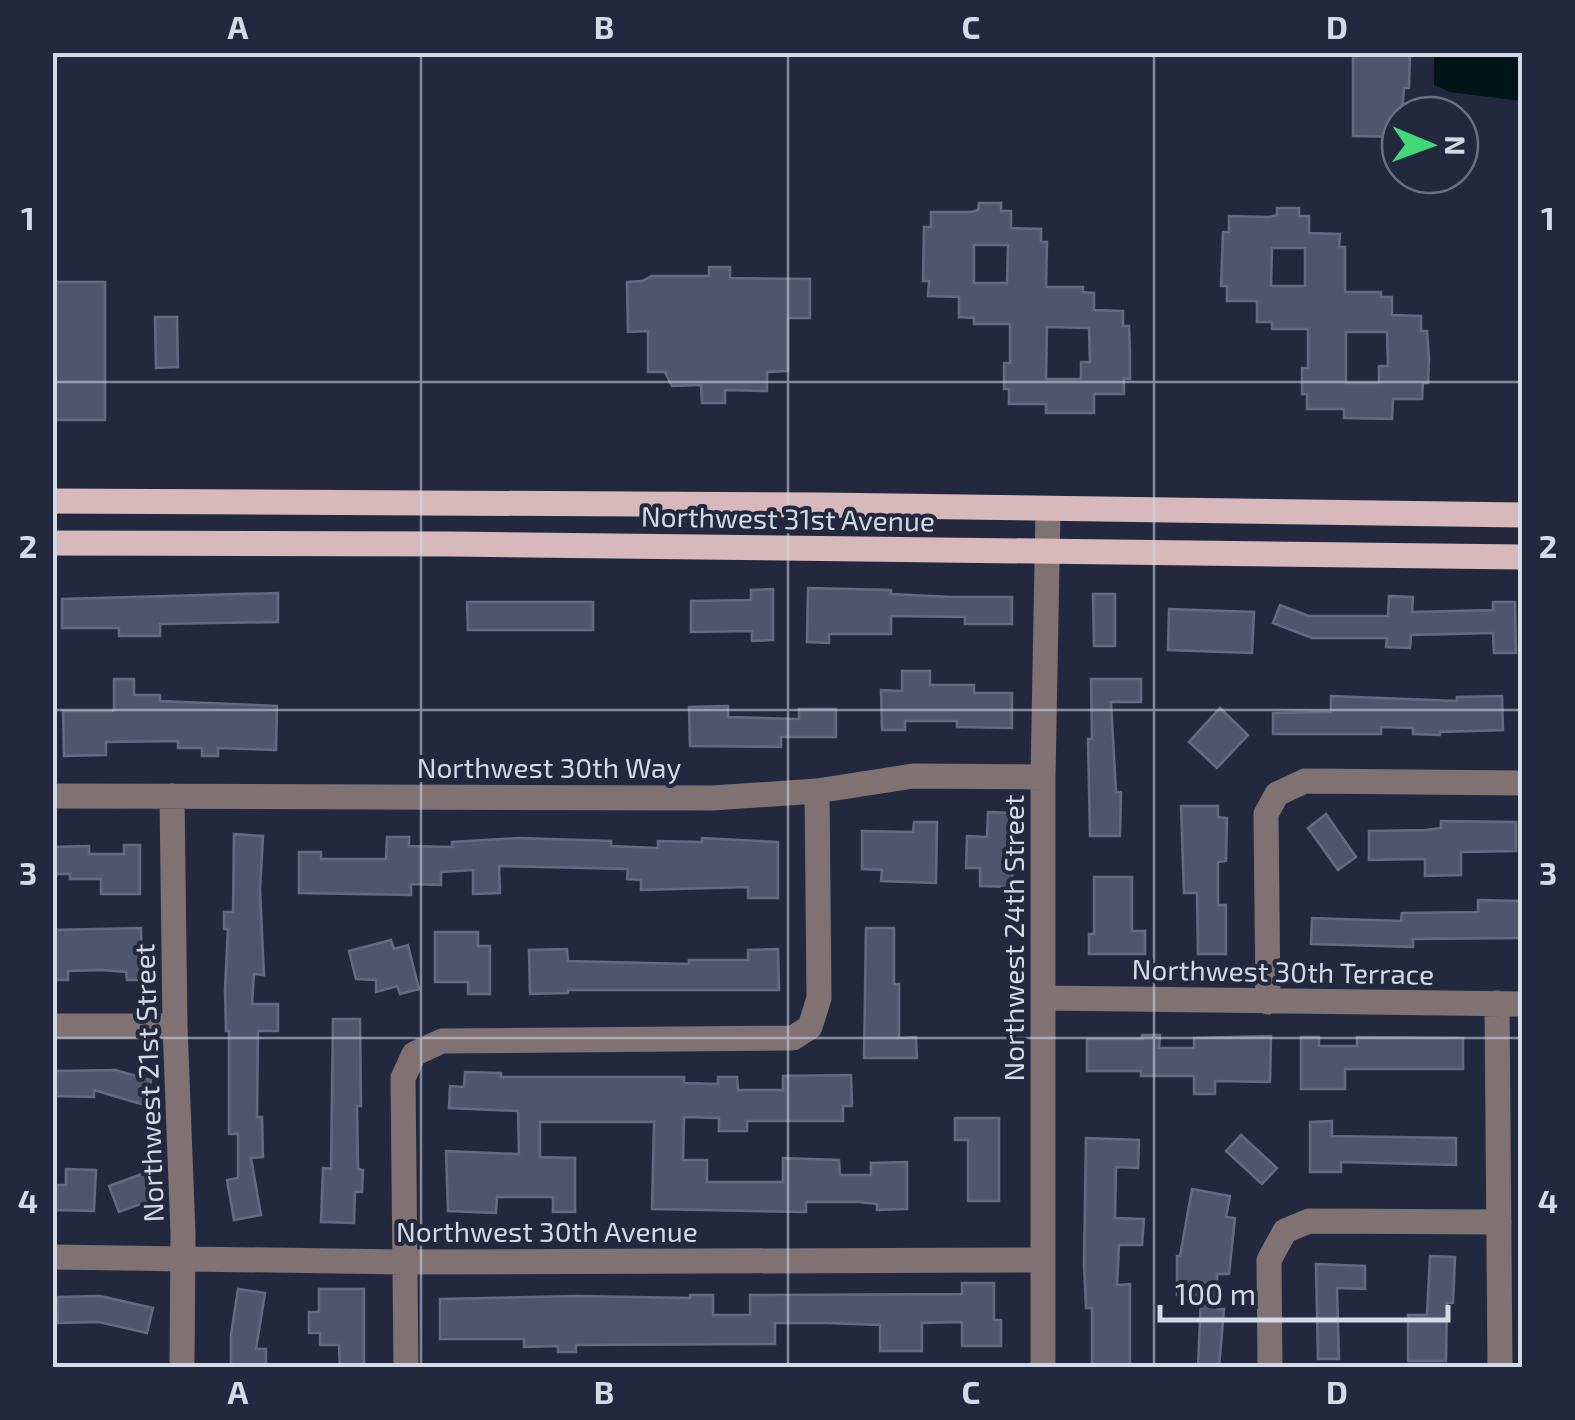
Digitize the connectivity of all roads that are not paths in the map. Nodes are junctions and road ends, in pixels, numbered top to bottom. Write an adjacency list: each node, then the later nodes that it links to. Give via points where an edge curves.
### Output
1 (52, 501): 2 (main road, Northwest 31st Avenue)
2 (1048, 509): 3 (main road, Northwest 31st Avenue); 5 (street, Northwest 24th Street)
3 (1522, 515)
4 (52, 543): 5 (main road, Northwest 31st Avenue)
5 (1047, 551): 6 (main road, Northwest 31st Avenue); 7 (street, Northwest 24th Street)
6 (1522, 557)
7 (1043, 777): 9 (street, Northwest 30th Way, via 913,776); 12 (street, Northwest 24th Street)
8 (1522, 783): 13 (street, via 1305,781 1277,794 1266,814)
9 (817, 791): 11 (street, Northwest 30th Way, via 712,798); 21 (street, via 819,998 810,1027 793,1038 442,1040 414,1054 402,1078)
10 (52, 796): 11 (street, Northwest 30th Way)
11 (172, 796): 16 (street, Northwest 21st Street)
12 (1043, 998): 13 (street, Northwest 30th Terrace); 20 (street, Northwest 24th Street)
13 (1268, 1002): 14 (street, Northwest 30th Terrace)
14 (1510, 1004): 17 (street)
15 (52, 1026): 16 (street)
16 (175, 1026): 18 (street, Northwest 21st Street)
17 (1499, 1222): 25 (street, via 1309,1221 1285,1231 1269,1260); 26 (street)
18 (183, 1256): 19 (street, Northwest 30th Avenue); 21 (street, Northwest 30th Avenue); 22 (street, Northwest 21st Street)
19 (52, 1257)
20 (1042, 1260): 21 (street, Northwest 30th Avenue); 24 (street, Northwest 24th Street)
21 (404, 1262): 23 (street)
22 (182, 1368)
23 (406, 1368)
24 (1043, 1368)
25 (1270, 1368)
26 (1500, 1368)

